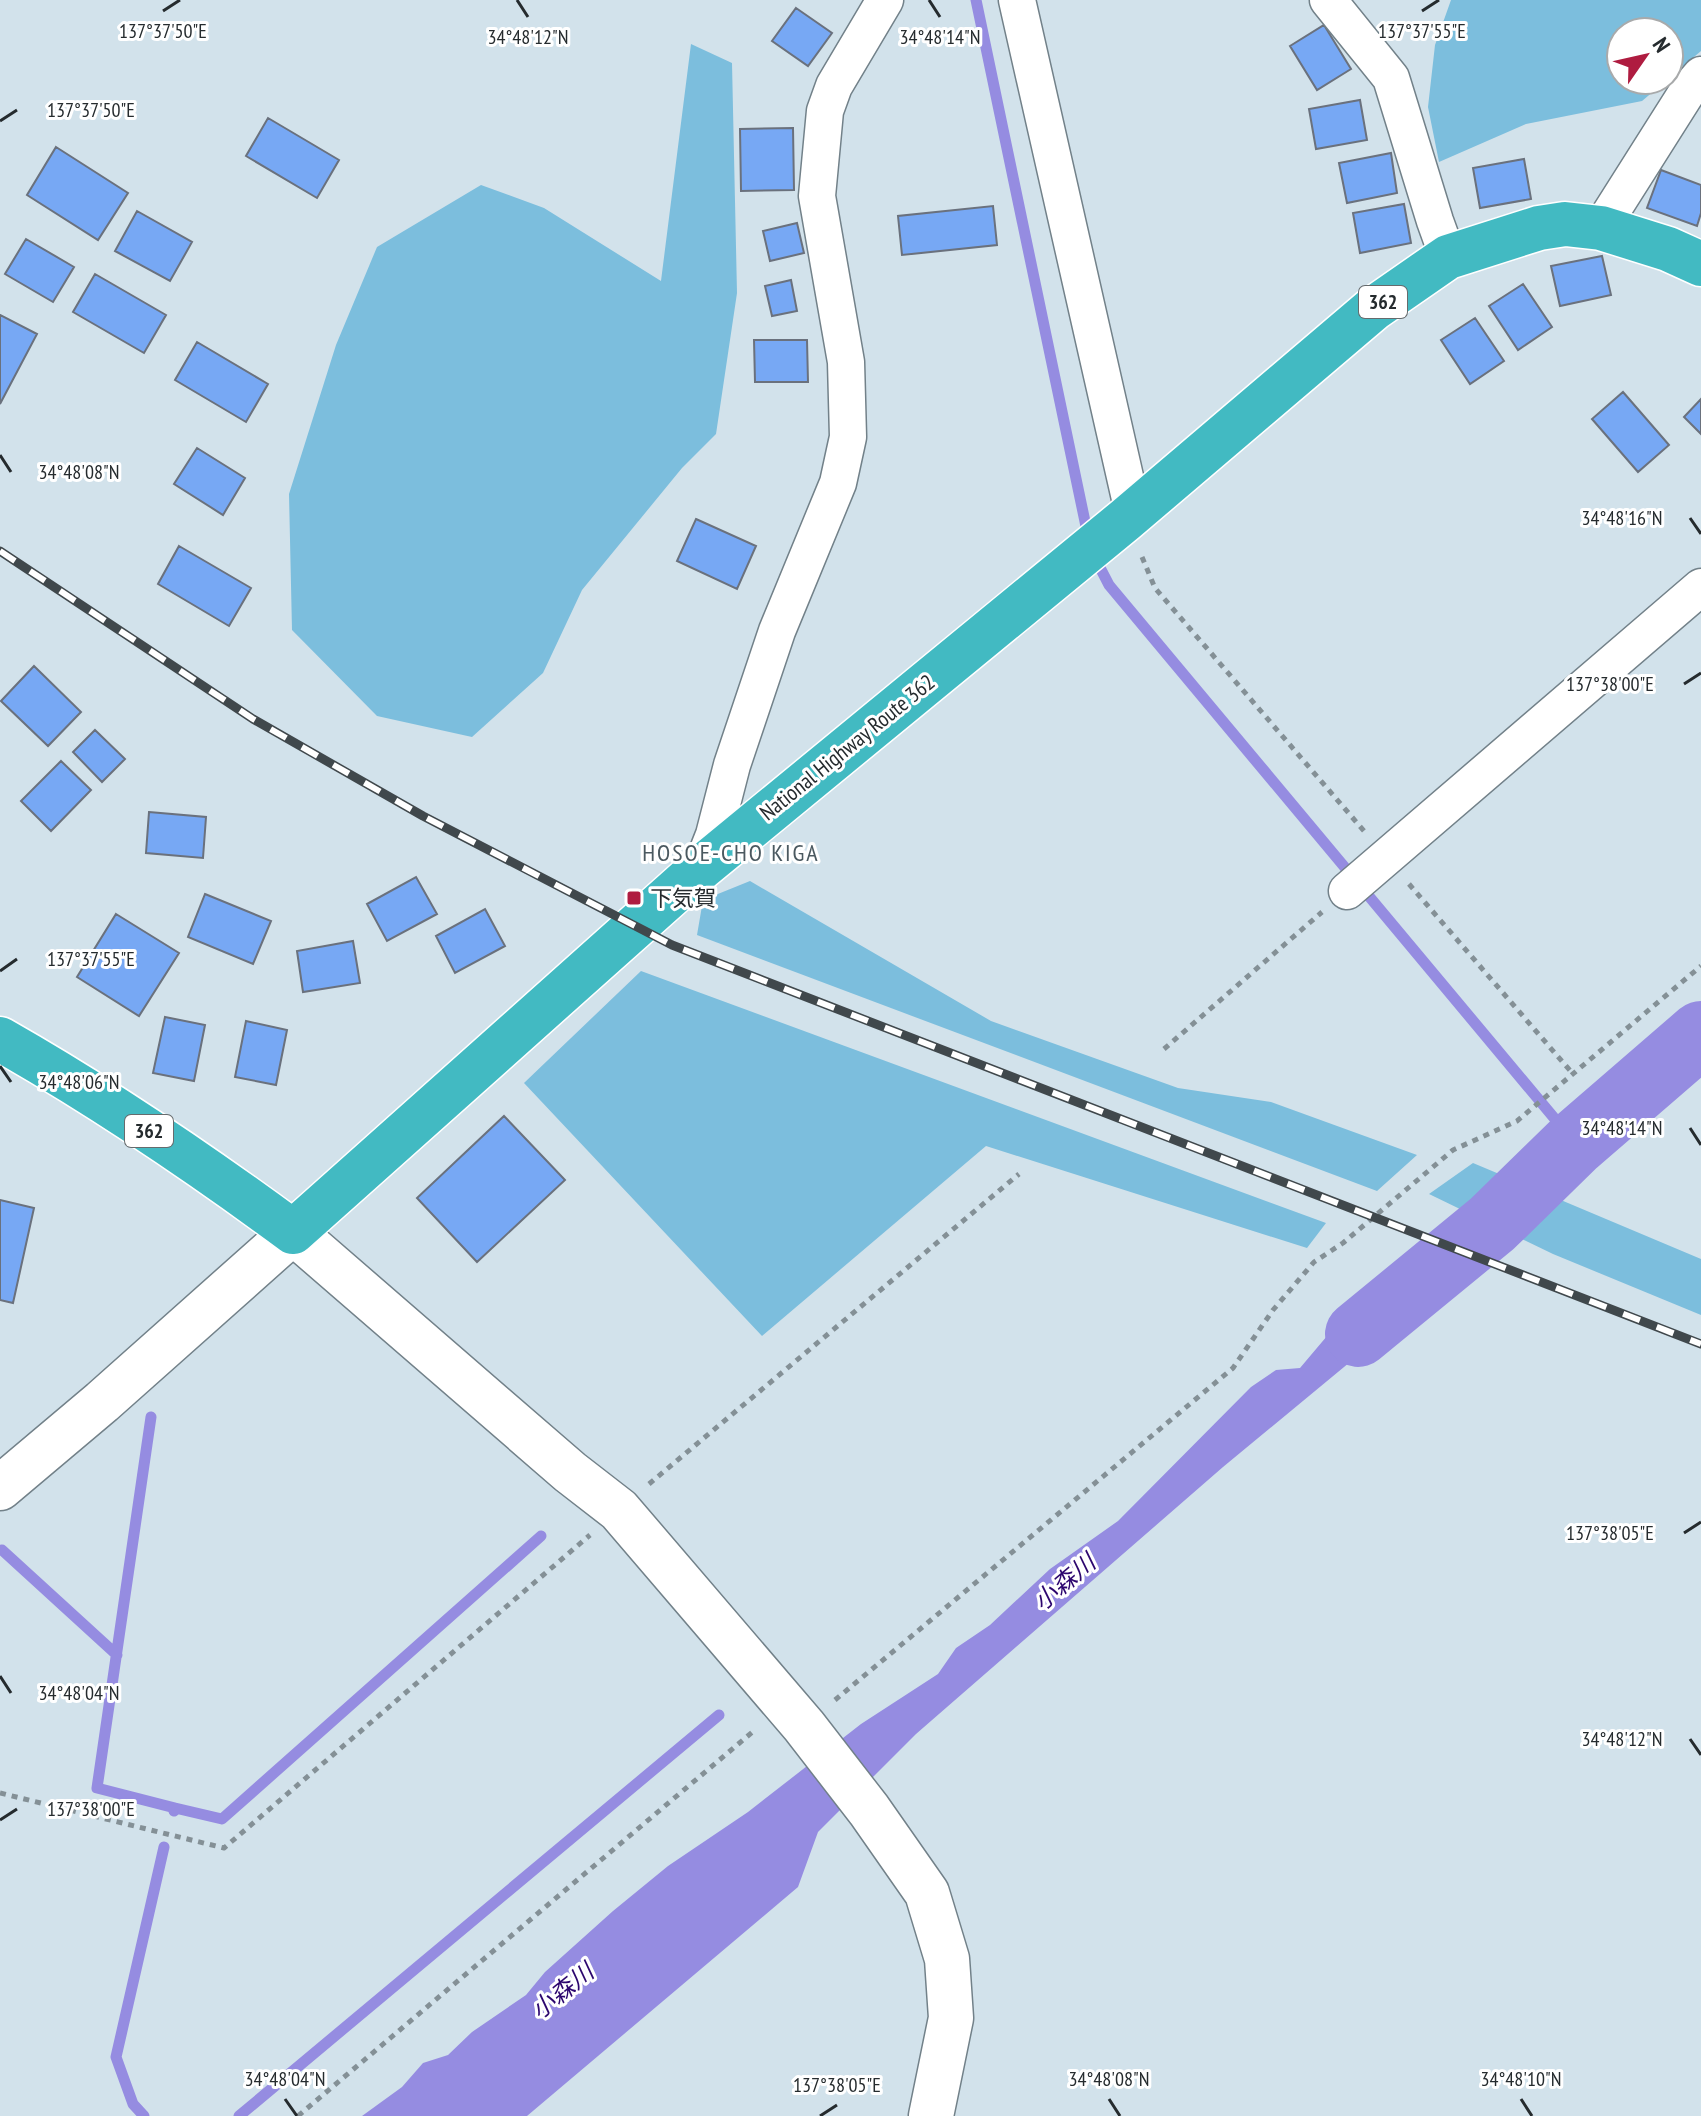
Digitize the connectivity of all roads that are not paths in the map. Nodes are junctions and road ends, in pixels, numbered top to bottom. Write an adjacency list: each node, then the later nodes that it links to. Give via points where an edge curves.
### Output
1 (885, 0): 10 (street, via 825,111 817,196 846,362 848,437 838,483 777,631)
2 (1017, 0): 8 (street)
3 (1328, 0): 6 (street, via 1391,78)
4 (1701, 75): 5 (street)
5 (1601, 228): 6 (highway, National Highway Route 362 / 362, via 1539,228); 7 (highway, National Highway Route 362 / 362)
6 (1448, 257): 8 (highway, National Highway Route 362 / 362, via 1373,309)
7 (1701, 264)
8 (1126, 519): 10 (highway, National Highway Route 362 / 362)
9 (1701, 587): 11 (street)
10 (701, 868): 13 (highway, National Highway Route 362 / 362)
11 (1368, 872)
12 (0, 1039): 13 (highway, 362, via 196,1161)
13 (293, 1232): 14 (street); 15 (street, via 619,1510 869,1810 927,1893 947,1959 951,2018)
14 (0, 1488)
15 (931, 2116)

